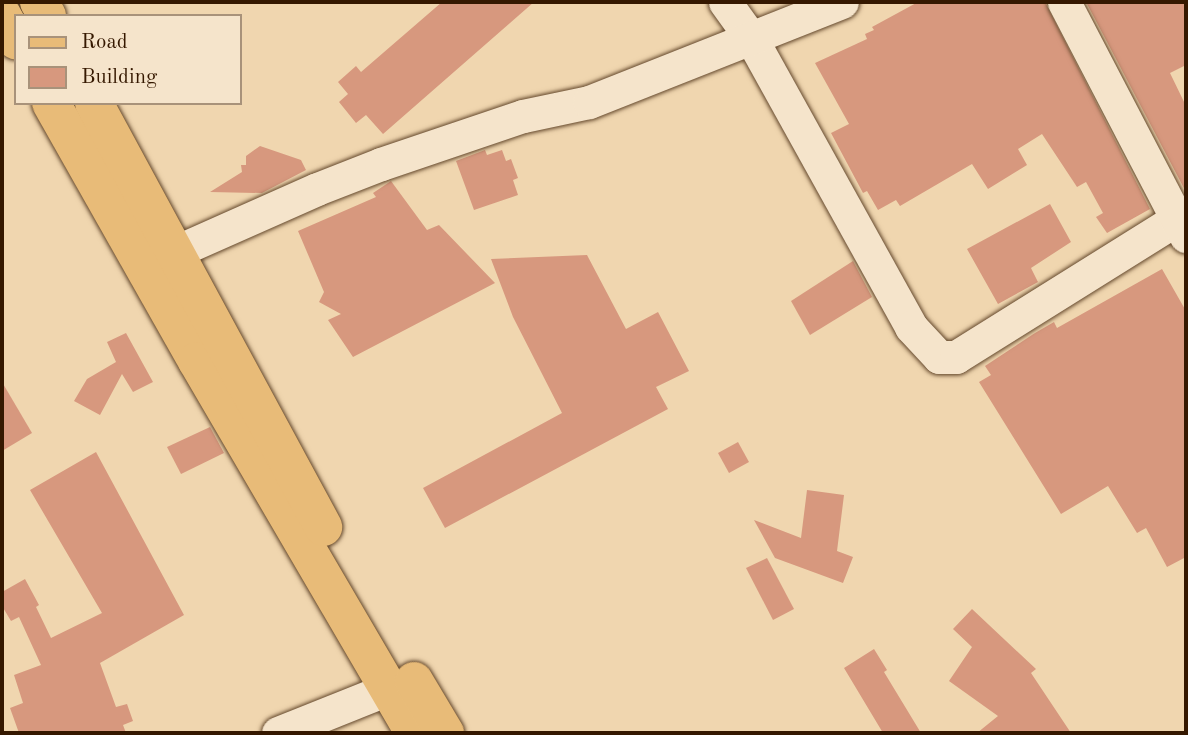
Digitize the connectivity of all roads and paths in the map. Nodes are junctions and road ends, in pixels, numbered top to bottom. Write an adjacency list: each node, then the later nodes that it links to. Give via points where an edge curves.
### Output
1 (725, 2): 6 (street)
2 (842, 2): 6 (street)
3 (1064, 2): 9 (street)
4 (2, 15): 5 (main road)
5 (14, 36)
6 (751, 38): 9 (street, via 911,327 939,357 956,357); 10 (street, via 589,102 523,116 381,164)
7 (52, 105): 11 (main road)
8 (95, 105): 10 (main road)
9 (1184, 230)
10 (175, 252): 14 (main road, via 327,534)
11 (388, 689): 12 (street); 13 (main road)
12 (278, 733)
13 (414, 733)
14 (445, 733)

